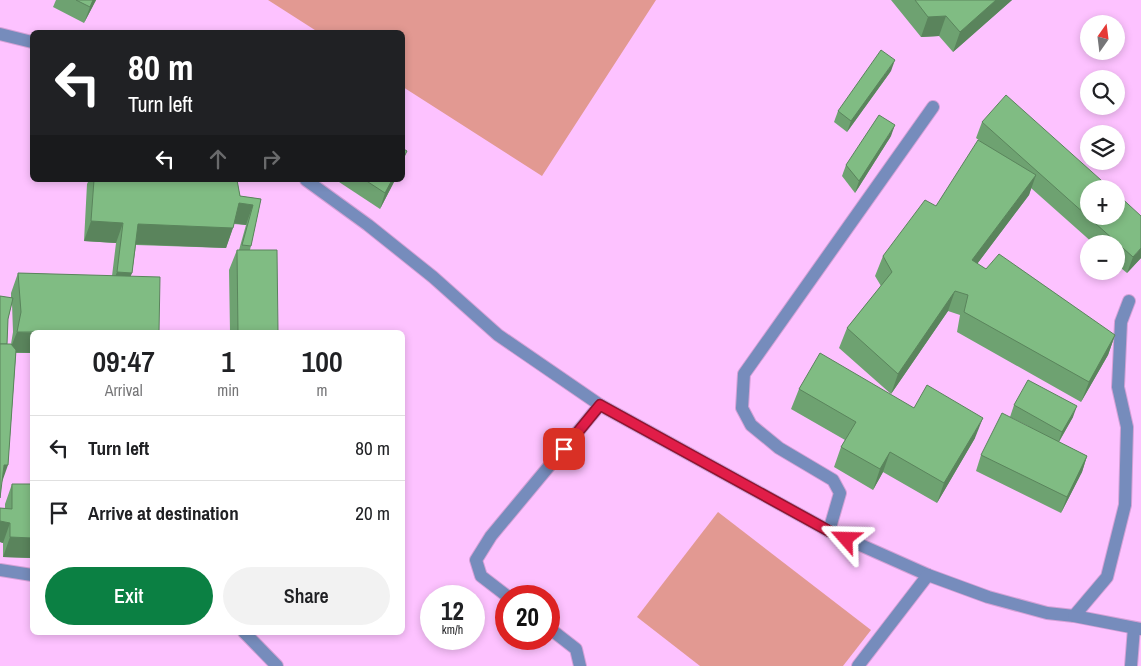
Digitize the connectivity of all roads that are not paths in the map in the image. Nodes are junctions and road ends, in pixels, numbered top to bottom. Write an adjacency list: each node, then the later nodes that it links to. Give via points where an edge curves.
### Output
1 (0, 34): 2 (lane)
2 (30, 42)
3 (934, 107): 7 (lane, via 744,374 742,408 751,425 779,448 833,480 840,493)
4 (309, 182): 6 (lane, via 433,277 498,336)
5 (1129, 301): 12 (lane, via 1121,322 1118,387 1127,427 1124,505 1107,577)
6 (600, 405): 7 (lane); 11 (lane, via 491,536 476,560 481,576)
7 (829, 531): 10 (lane)
8 (0, 570): 9 (lane)
9 (30, 575)
10 (928, 575): 12 (lane, via 988,597 1047,613); 18 (lane)
11 (495, 586)
12 (1074, 616): 13 (lane)
13 (1138, 628): 19 (lane)
14 (247, 635): 16 (lane)
15 (560, 637): 17 (lane, via 576,649)
16 (277, 666)
17 (580, 666)
18 (858, 666)
19 (1131, 666)

